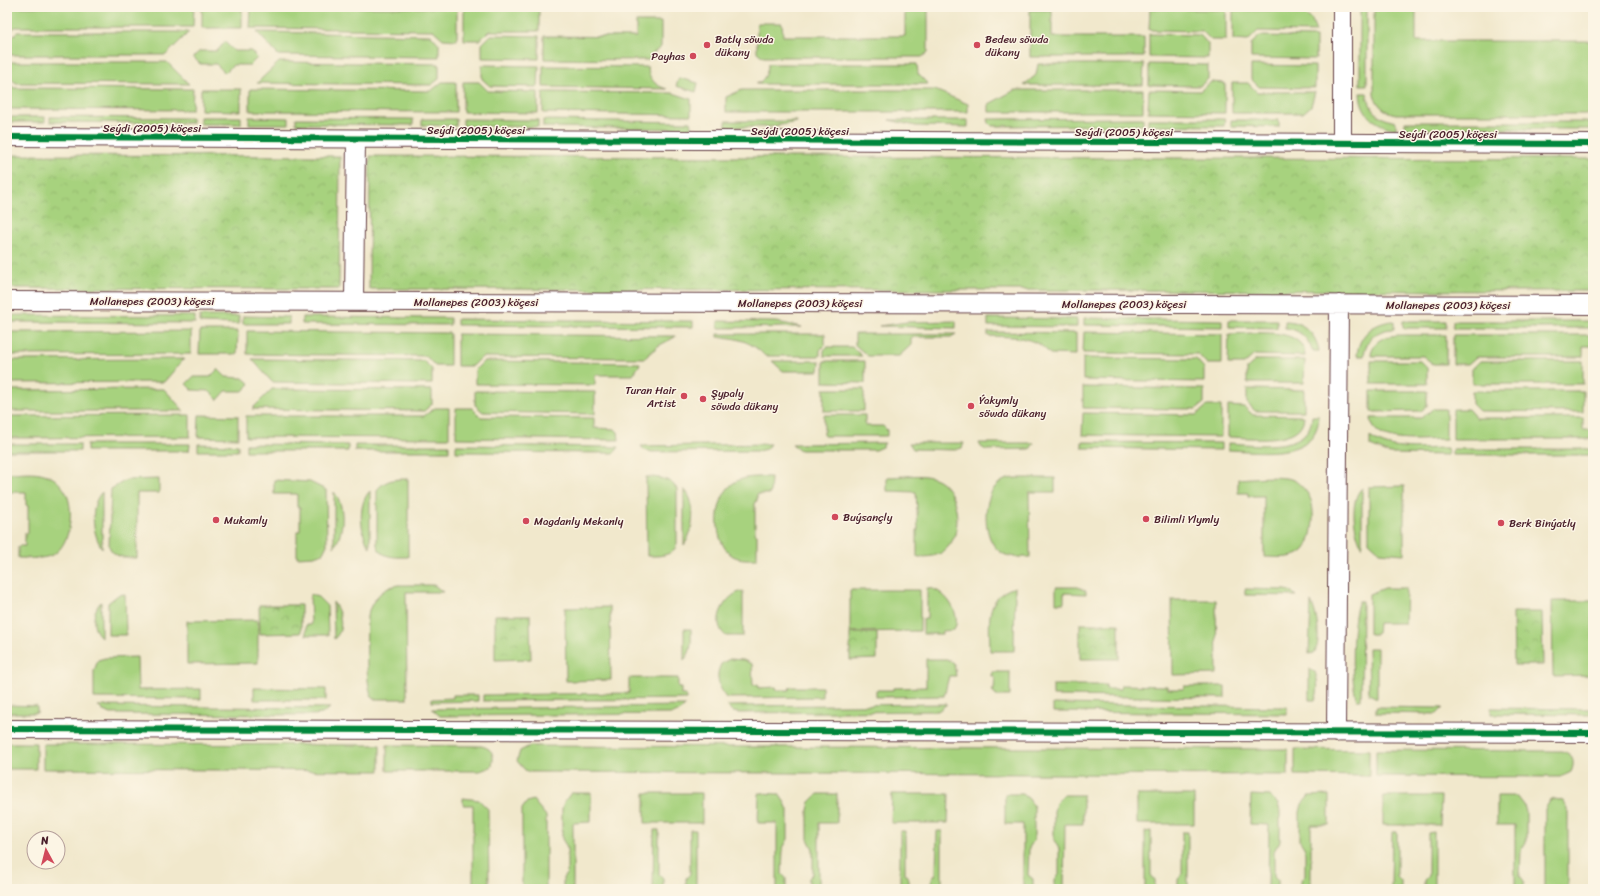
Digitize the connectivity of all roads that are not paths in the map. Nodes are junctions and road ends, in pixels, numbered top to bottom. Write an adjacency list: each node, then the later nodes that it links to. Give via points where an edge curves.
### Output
1 (1342, 7): 4 (street)
2 (7, 137): 3 (street, Seýdi (2005) köçesi)
3 (356, 139): 4 (street, Seýdi (2005) köçesi); 7 (street)
4 (1342, 143): 5 (street, Seýdi (2005) köçesi)
5 (1593, 144)
6 (7, 301): 7 (street, Mollanepes (2003) köçesi)
7 (354, 301): 8 (street, Mollanepes (2003) köçesi)
8 (1339, 304): 9 (street, Mollanepes (2003) köçesi); 11 (street)
9 (1593, 306)
10 (7, 729): 11 (street)
11 (1336, 732): 12 (street)
12 (1593, 733)

